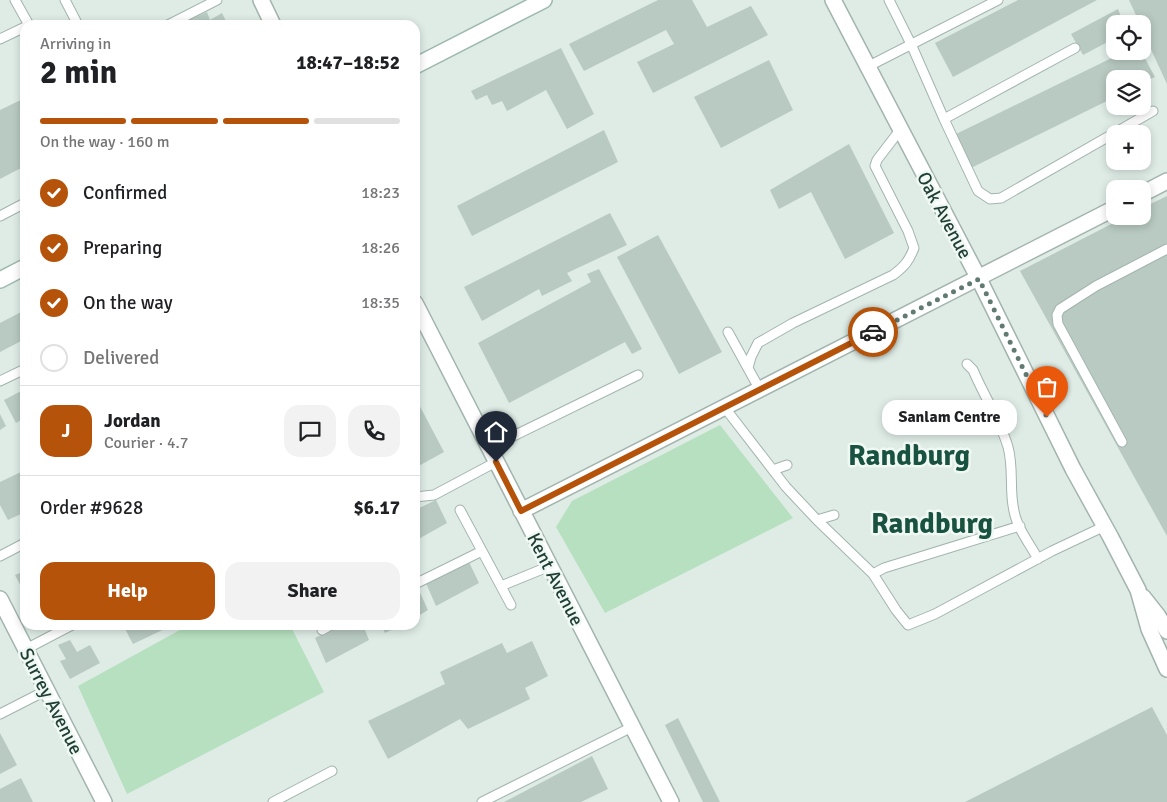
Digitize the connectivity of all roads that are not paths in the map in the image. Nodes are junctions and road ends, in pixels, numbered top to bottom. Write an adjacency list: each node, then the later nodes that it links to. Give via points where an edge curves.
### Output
1 (15, 0): 9 (lane)
2 (66, 0): 10 (lane)
3 (217, 0): 11 (lane)
4 (261, 0): 12 (street)
5 (544, 0): 17 (street)
6 (833, 0): 18 (street, Oak Avenue)
7 (889, 0): 15 (lane)
8 (998, 0): 15 (lane)
9 (26, 20)
10 (76, 20)
11 (178, 20)
12 (271, 20)
13 (20, 29): 14 (lane)
14 (0, 39)
15 (912, 44): 18 (lane); 20 (lane)
16 (1076, 48): 20 (lane)
17 (420, 63)
18 (867, 67): 21 (street, Oak Avenue)
19 (1153, 110): 20 (lane, via 1001,198 990,199 978,191)
20 (944, 119)
21 (900, 130): 29 (street, Oak Avenue); 34 (lane, via 875,166 908,231 914,248 909,260 892,275 758,343)
22 (1167, 181): 23 (street)
23 (1151, 189)
24 (20, 206): 26 (lane)
25 (1106, 213): 29 (street)
26 (0, 216)
27 (1167, 248): 40 (lane, via 1096,286 1060,309 1057,315 1058,324)
28 (20, 270): 30 (street)
29 (979, 279): 38 (street); 51 (street, Oak Avenue)
30 (0, 280)
31 (420, 313): 41 (street, Kent Avenue)
32 (728, 332): 34 (lane)
33 (966, 364): 50 (lane, via 973,370 1003,431 1014,514)
34 (748, 368): 38 (lane)
35 (20, 371): 37 (lane)
36 (638, 375): 41 (lane)
37 (0, 381)
38 (760, 390): 39 (street)
39 (724, 408): 44 (lane); 47 (street)
40 (1122, 442)
41 (489, 448): 42 (street, Kent Avenue)
42 (496, 462): 45 (lane, via 434,495); 47 (street, Kent Avenue)
43 (787, 465): 44 (lane)
44 (773, 470): 49 (lane)
45 (420, 496)
46 (460, 510): 53 (lane)
47 (521, 511): 56 (street, Kent Avenue)
48 (834, 515): 49 (lane)
49 (817, 520): 57 (lane)
50 (1020, 526): 55 (lane); 57 (lane)
51 (1105, 526): 55 (lane); 60 (street, Oak Avenue)
52 (20, 546): 54 (lane)
53 (482, 551): 58 (lane); 59 (lane)
54 (0, 556)
55 (1038, 559): 57 (lane, via 908,626)
56 (550, 566): 59 (lane); 69 (street, Kent Avenue)
57 (873, 574)
58 (420, 582)
59 (501, 586): 62 (lane)
60 (1138, 590): 64 (street, Oak Avenue); 66 (street, Oak Avenue, via 1149,628)
61 (0, 599): 65 (street, Surrey Avenue)
62 (511, 606)
63 (62, 630): 65 (lane)
64 (1167, 631)
65 (26, 649): 67 (street, Surrey Avenue)
66 (1167, 669)
67 (47, 690): 68 (lane); 71 (street, Surrey Avenue)
68 (0, 714)
69 (632, 727): 73 (lane); 74 (street, Kent Avenue)
70 (332, 771): 72 (lane)
71 (104, 802)
72 (273, 802)
73 (482, 802)
74 (671, 802)

